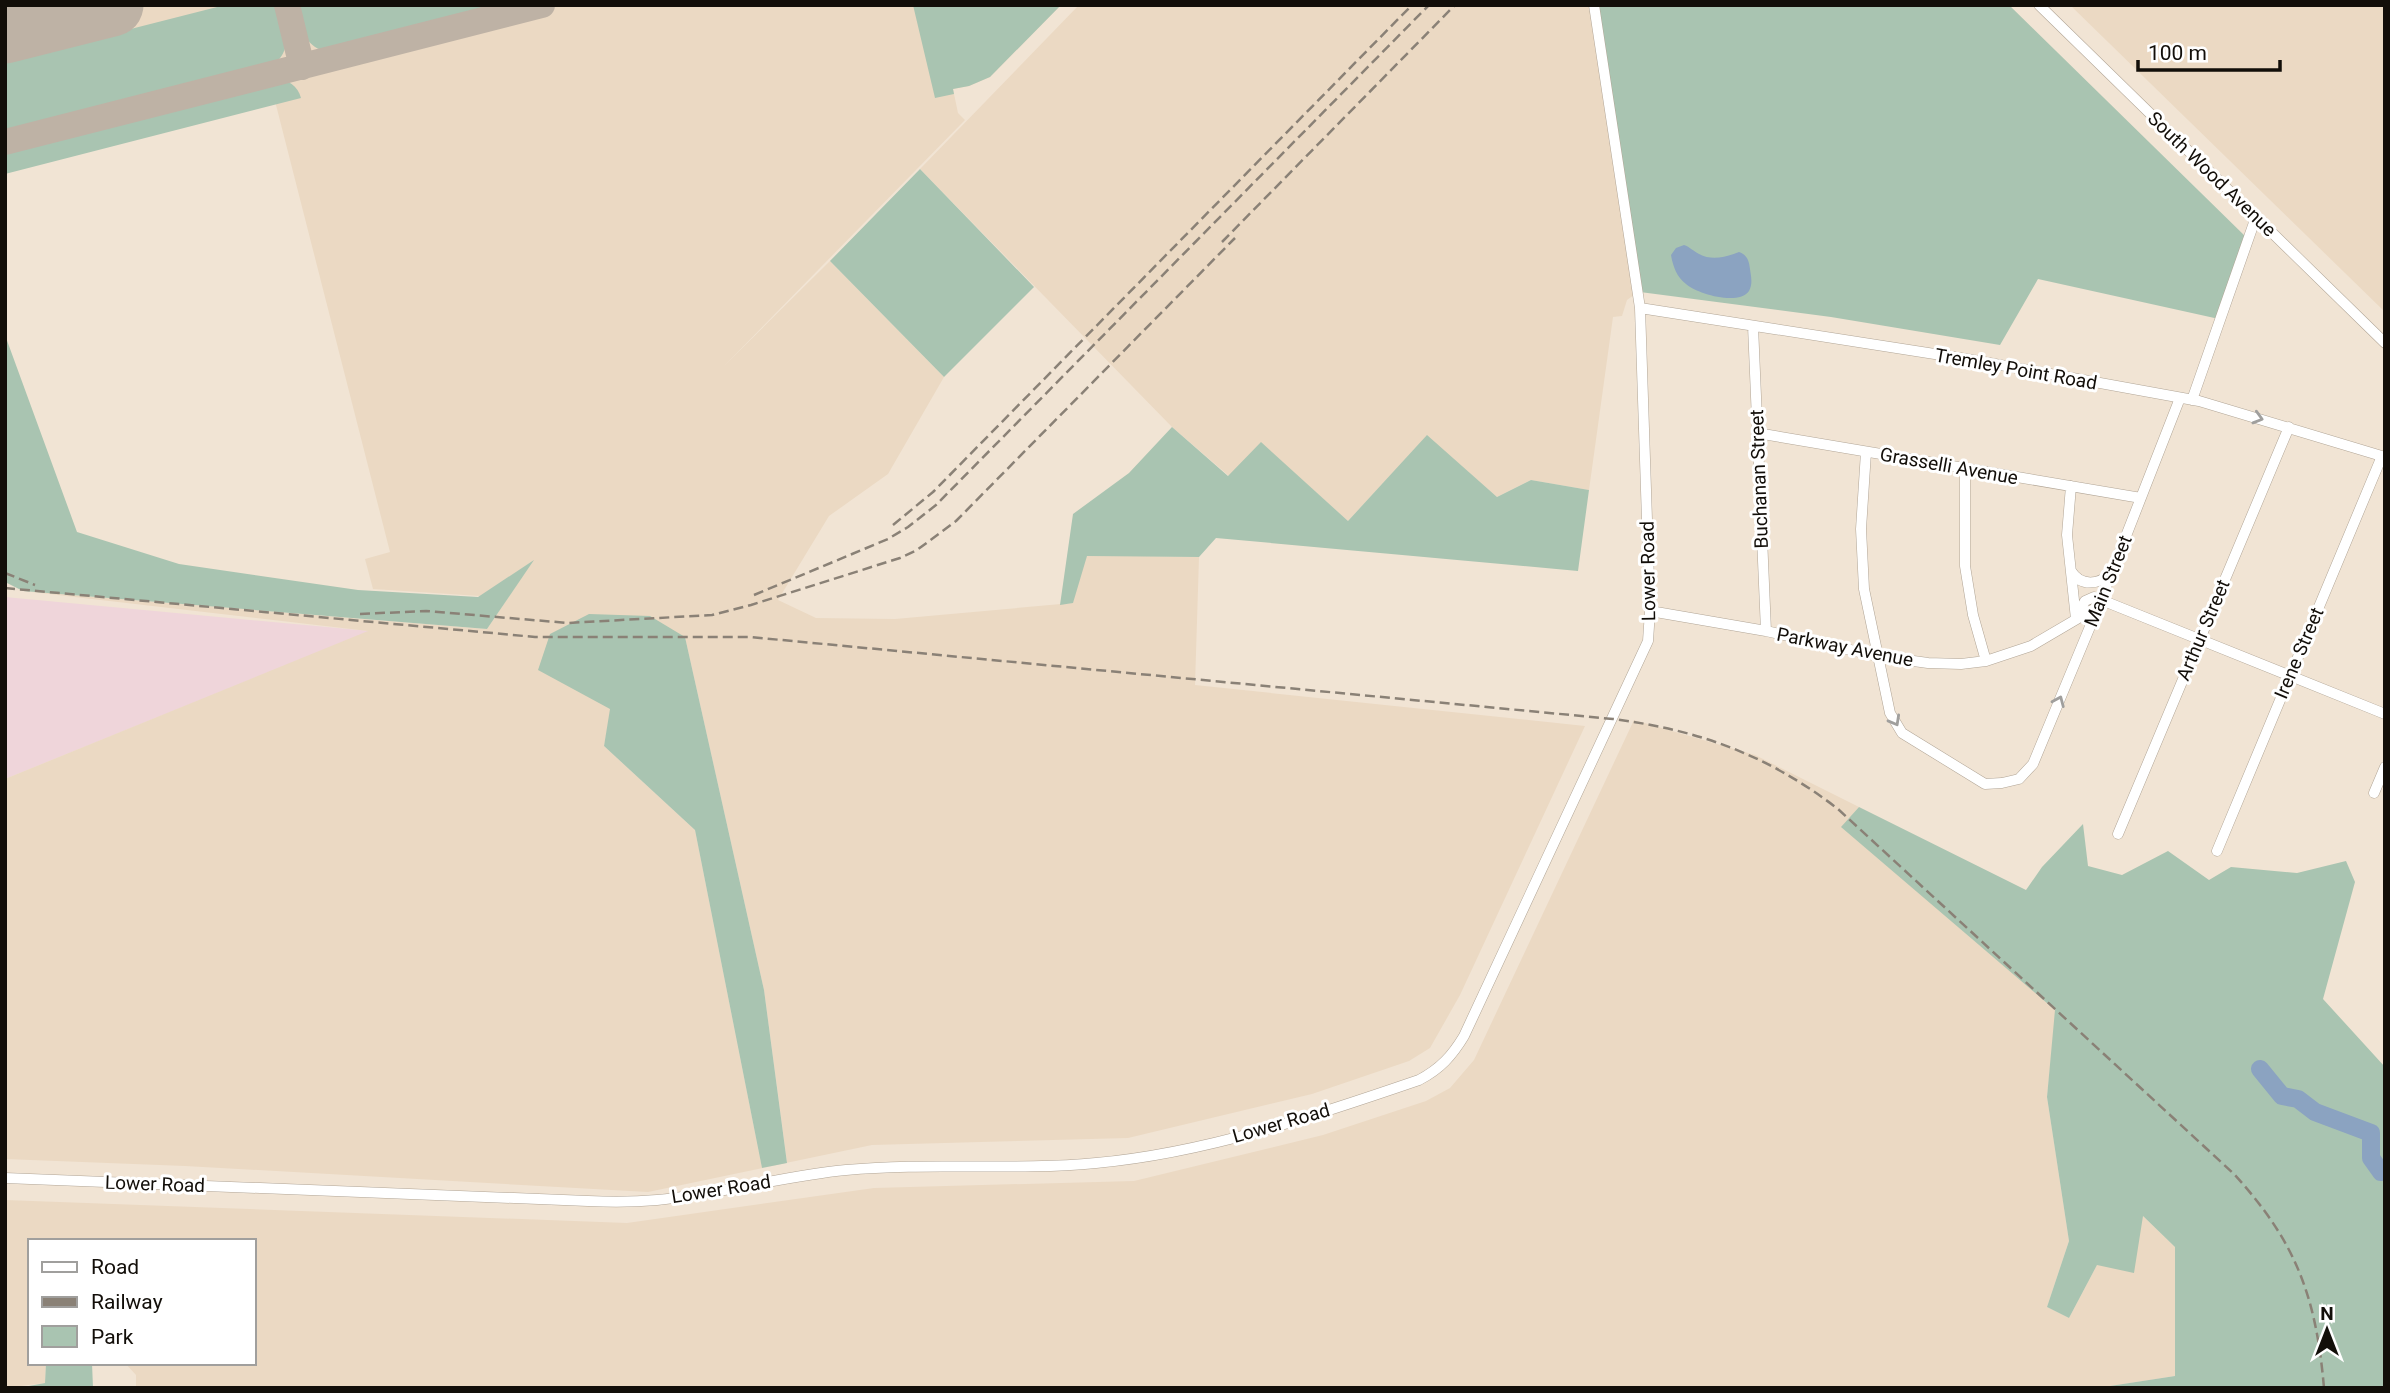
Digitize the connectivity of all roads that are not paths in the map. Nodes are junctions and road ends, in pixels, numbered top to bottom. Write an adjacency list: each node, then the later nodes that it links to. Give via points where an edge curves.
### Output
1 (1594, 5): 4 (street, Lower Road)
2 (2039, 5): 3 (street, South Wood Avenue)
3 (2256, 217): 6 (street, South Wood Avenue); 8 (street)
4 (1640, 307): 5 (street, Tremley Point Road); 19 (street, Lower Road)
5 (1753, 327): 7 (street, Tremley Point Road, via 1973,360); 10 (street, Buchanan Street)
6 (2385, 343)
7 (2180, 398): 8 (street, Tremley Point Road); 15 (street, Main Street)
8 (2192, 400): 9 (street, Tremley Point Road, one-way to 9)
9 (2289, 427): 12 (street, Tremley Point Road); 22 (street, Arthur Street)
10 (1757, 433): 11 (street, Grasselli Avenue); 21 (street, Buchanan Street)
11 (1866, 452): 13 (street, Grasselli Avenue); 23 (street, via 1863,577)
12 (2383, 457): 25 (street, Irene Street)
13 (1965, 468): 14 (street, Grasselli Avenue); 24 (street, via 1965,566)
14 (2071, 486): 15 (street, Grasselli Avenue); 16 (street)
15 (2141, 498): 17 (street, Main Street)
16 (2070, 569): 17 (street, via 2076,578 2093,583); 20 (street)
17 (2112, 573): 18 (street, Main Street)
18 (2100, 602): 20 (street, Parkway Avenue); 22 (street); 23 (street, Main Street, one-way to 18, via 1890,713 1902,733 1985,784 2019,779 2033,764)
19 (1650, 611): 21 (street, Parkway Avenue); 31 (street, Lower Road, via 1644,652 1464,1036 1446,1062 1419,1080 1277,1125 1124,1160 872,1168 659,1199 588,1201)
20 (2076, 620): 24 (street, Parkway Avenue, via 2031,646)
21 (1766, 631): 23 (street, Parkway Avenue)
22 (2199, 639): 25 (street); 29 (street, Arthur Street)
23 (1877, 656): 24 (street, Parkway Avenue, via 1928,663)
24 (1986, 662)
25 (2290, 676): 26 (street); 30 (street, Irene Street)
26 (2385, 714)
27 (2385, 767): 28 (street)
28 (2374, 793)
29 (2118, 834)
30 (2217, 851)
31 (5, 1178)

